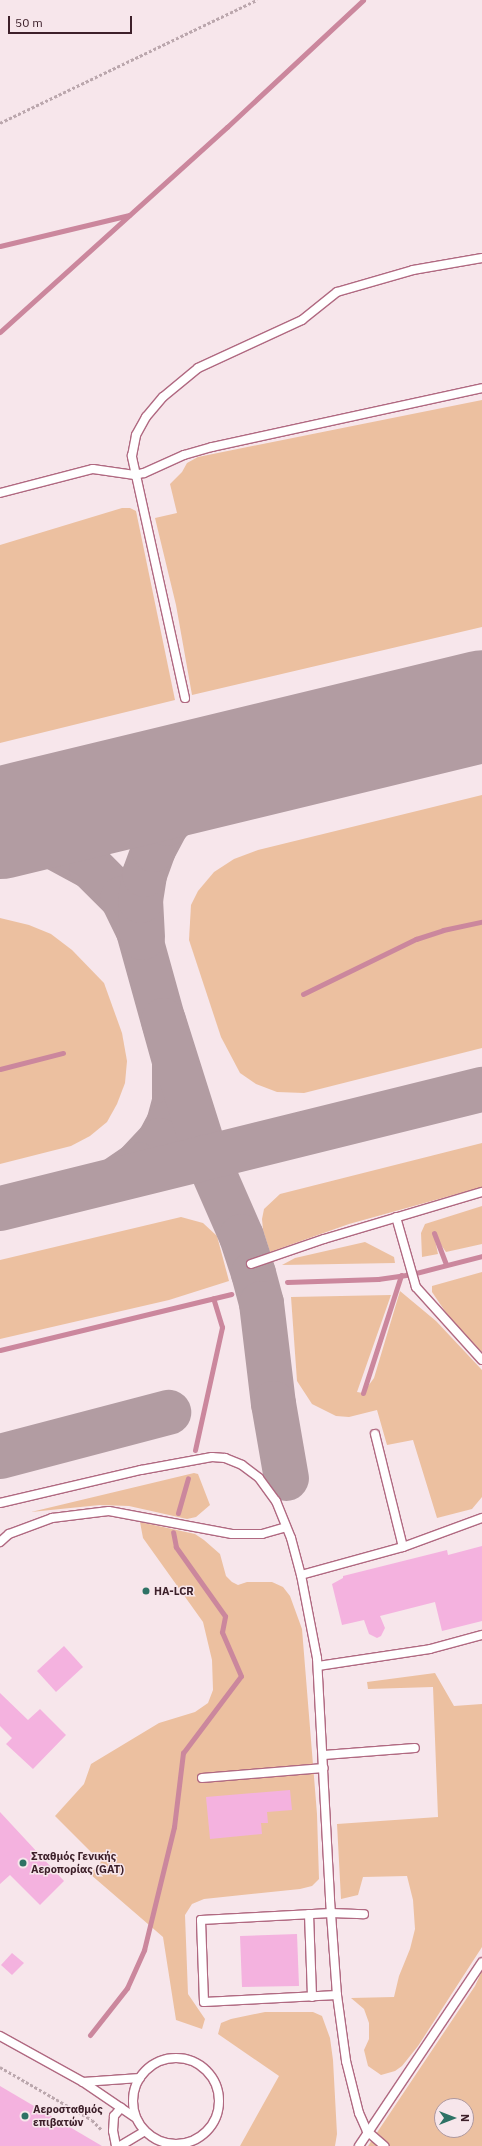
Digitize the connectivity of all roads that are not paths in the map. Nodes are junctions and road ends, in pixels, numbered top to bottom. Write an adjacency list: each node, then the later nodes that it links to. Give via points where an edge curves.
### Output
1 (482, 258): 3 (lane, via 406,271 337,292 302,320 198,368 163,397 136,435 132,456)
2 (482, 388): 3 (lane, via 212,447 184,455)
3 (135, 475): 4 (lane, via 93,469); 5 (lane, via 165,599)
4 (0, 493)
5 (185, 698)
6 (482, 1192): 7 (lane)
7 (396, 1217): 8 (lane); 9 (lane, via 416,1287)
8 (251, 1264)
9 (482, 1360)
10 (375, 1434): 15 (lane)
11 (0, 1503): 13 (lane, via 141,1470 212,1457 225,1458 242,1465 259,1478 276,1501)
12 (482, 1518): 15 (lane)
13 (286, 1526): 14 (lane, via 262,1534 232,1534 109,1511 52,1518 9,1534); 16 (lane)
14 (0, 1542)
15 (404, 1547): 16 (lane)
16 (301, 1575): 18 (lane)
17 (482, 1635): 18 (lane, via 430,1649)
18 (318, 1666): 20 (lane)
19 (415, 1748): 20 (lane)
20 (324, 1755): 21 (lane)
21 (324, 1768): 22 (lane); 23 (lane)
22 (202, 1778)
23 (331, 1913): 24 (lane); 25 (lane); 27 (lane)
24 (309, 1914): 28 (lane); 28 (lane, via 201,1920 204,2002)
25 (364, 1914)
26 (482, 1962): 35 (lane)
27 (337, 1995): 28 (lane); 35 (lane, via 346,2061 359,2113)
28 (312, 1997)
29 (0, 2036): 31 (lane)
30 (140, 2078): 31 (lane); 33 (lane, via 133,2098); 37 (lane, via 158,2062 174,2058 191,2061 208,2072 217,2091 218,2107 210,2127)
31 (83, 2082): 32 (lane)
32 (121, 2108): 33 (lane); 38 (lane, via 114,2116)
33 (136, 2118): 34 (lane)
34 (145, 2131): 36 (lane); 39 (lane)
35 (367, 2131): 40 (lane); 41 (lane)
36 (154, 2142): 37 (lane)
37 (195, 2143)
38 (116, 2146)
39 (120, 2146)
40 (359, 2146)
41 (384, 2146)

